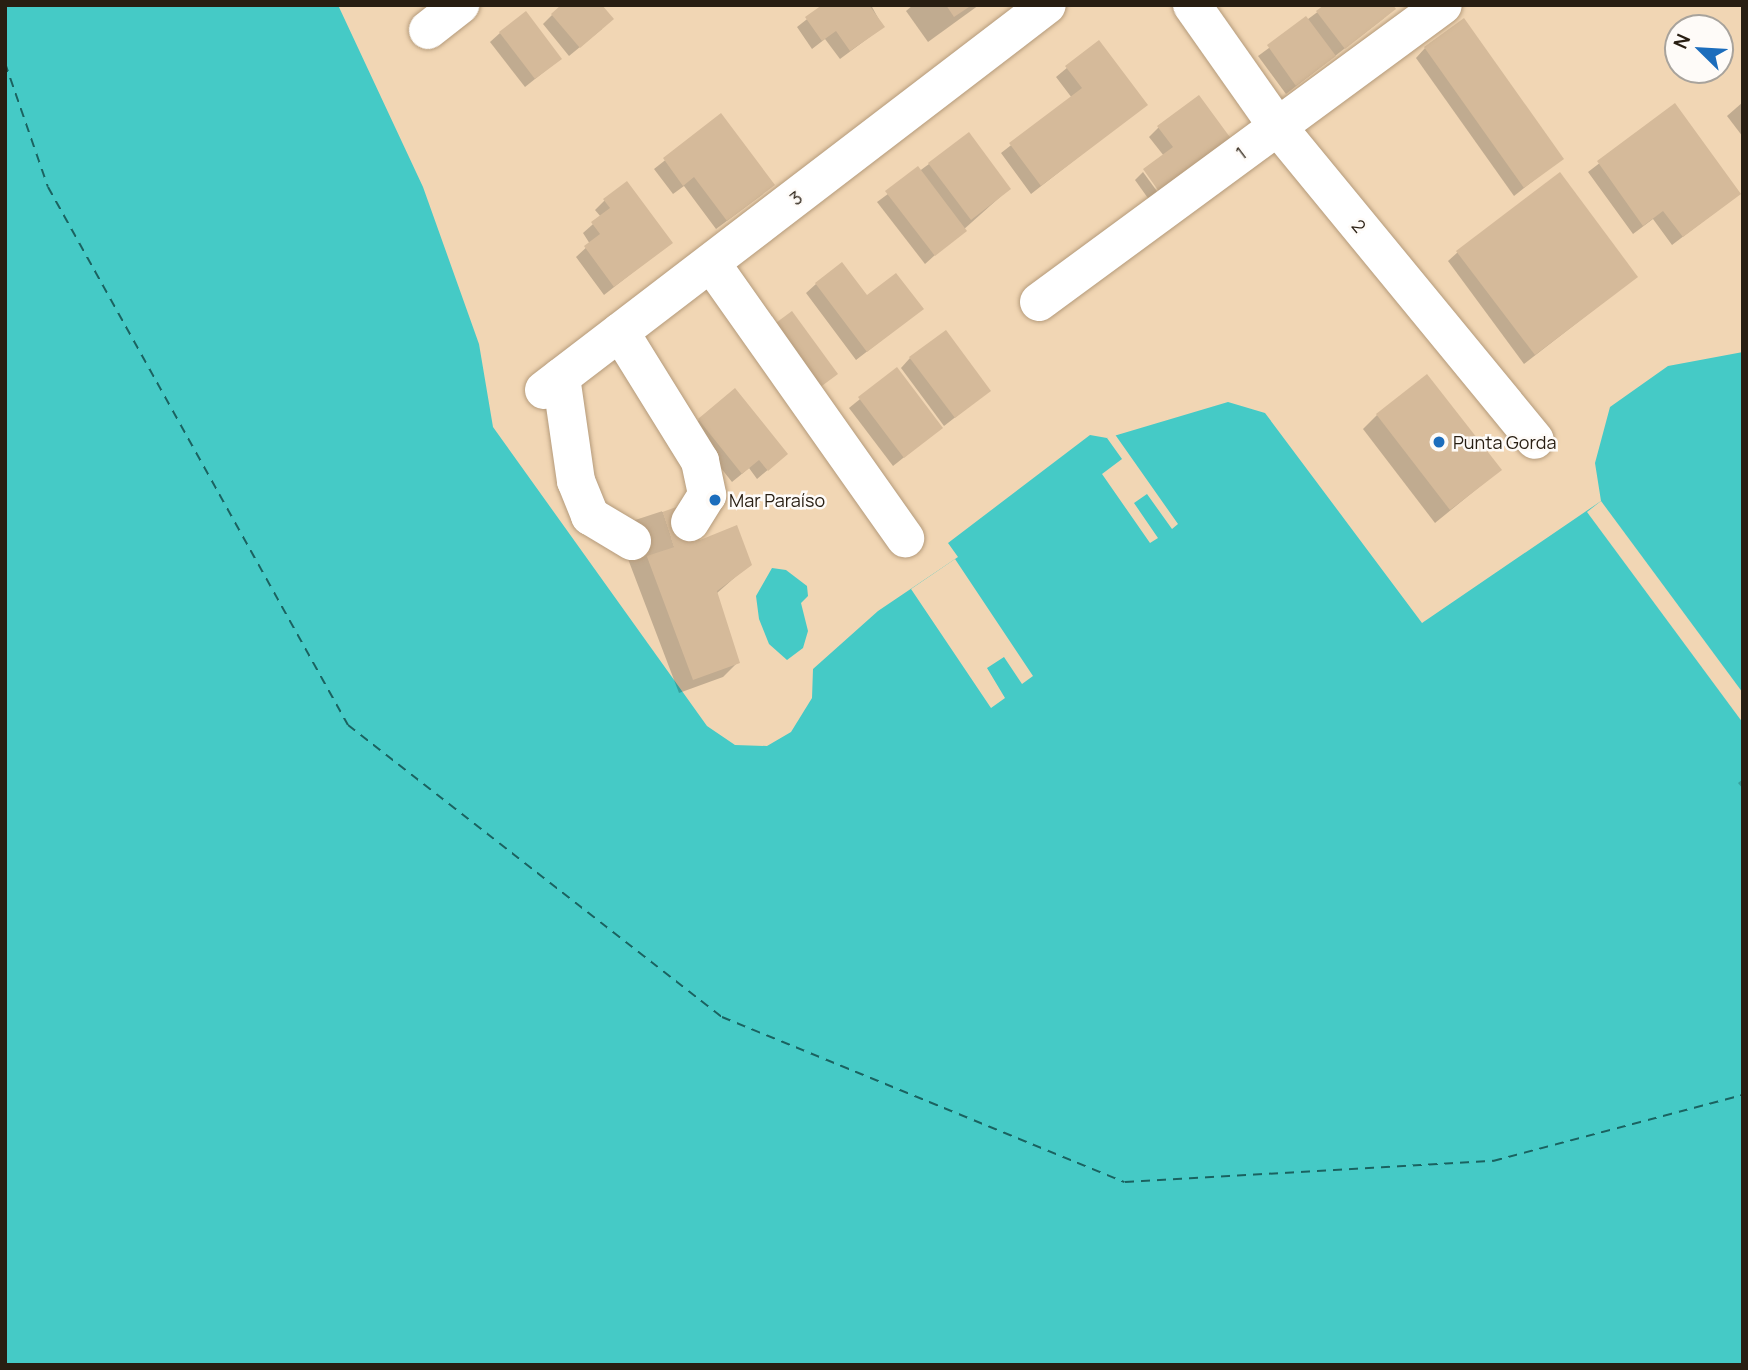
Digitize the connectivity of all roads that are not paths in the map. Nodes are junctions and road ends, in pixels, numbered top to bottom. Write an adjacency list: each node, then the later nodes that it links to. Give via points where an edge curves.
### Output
1 (460, 5): 5 (street)
2 (1047, 5): 7 (street, 3)
3 (1192, 5): 6 (street, 2)
4 (1443, 5): 6 (street, 1)
5 (428, 30)
6 (1277, 126): 8 (street, 1); 10 (street, 2)
7 (711, 263): 9 (street, 3); 12 (street)
8 (1040, 302)
9 (620, 332): 11 (street, via 700,461 707,495); 13 (street, 3, via 552,384 576,481 590,516)
10 (1535, 440)
11 (690, 522)
12 (905, 538)
13 (632, 541)

